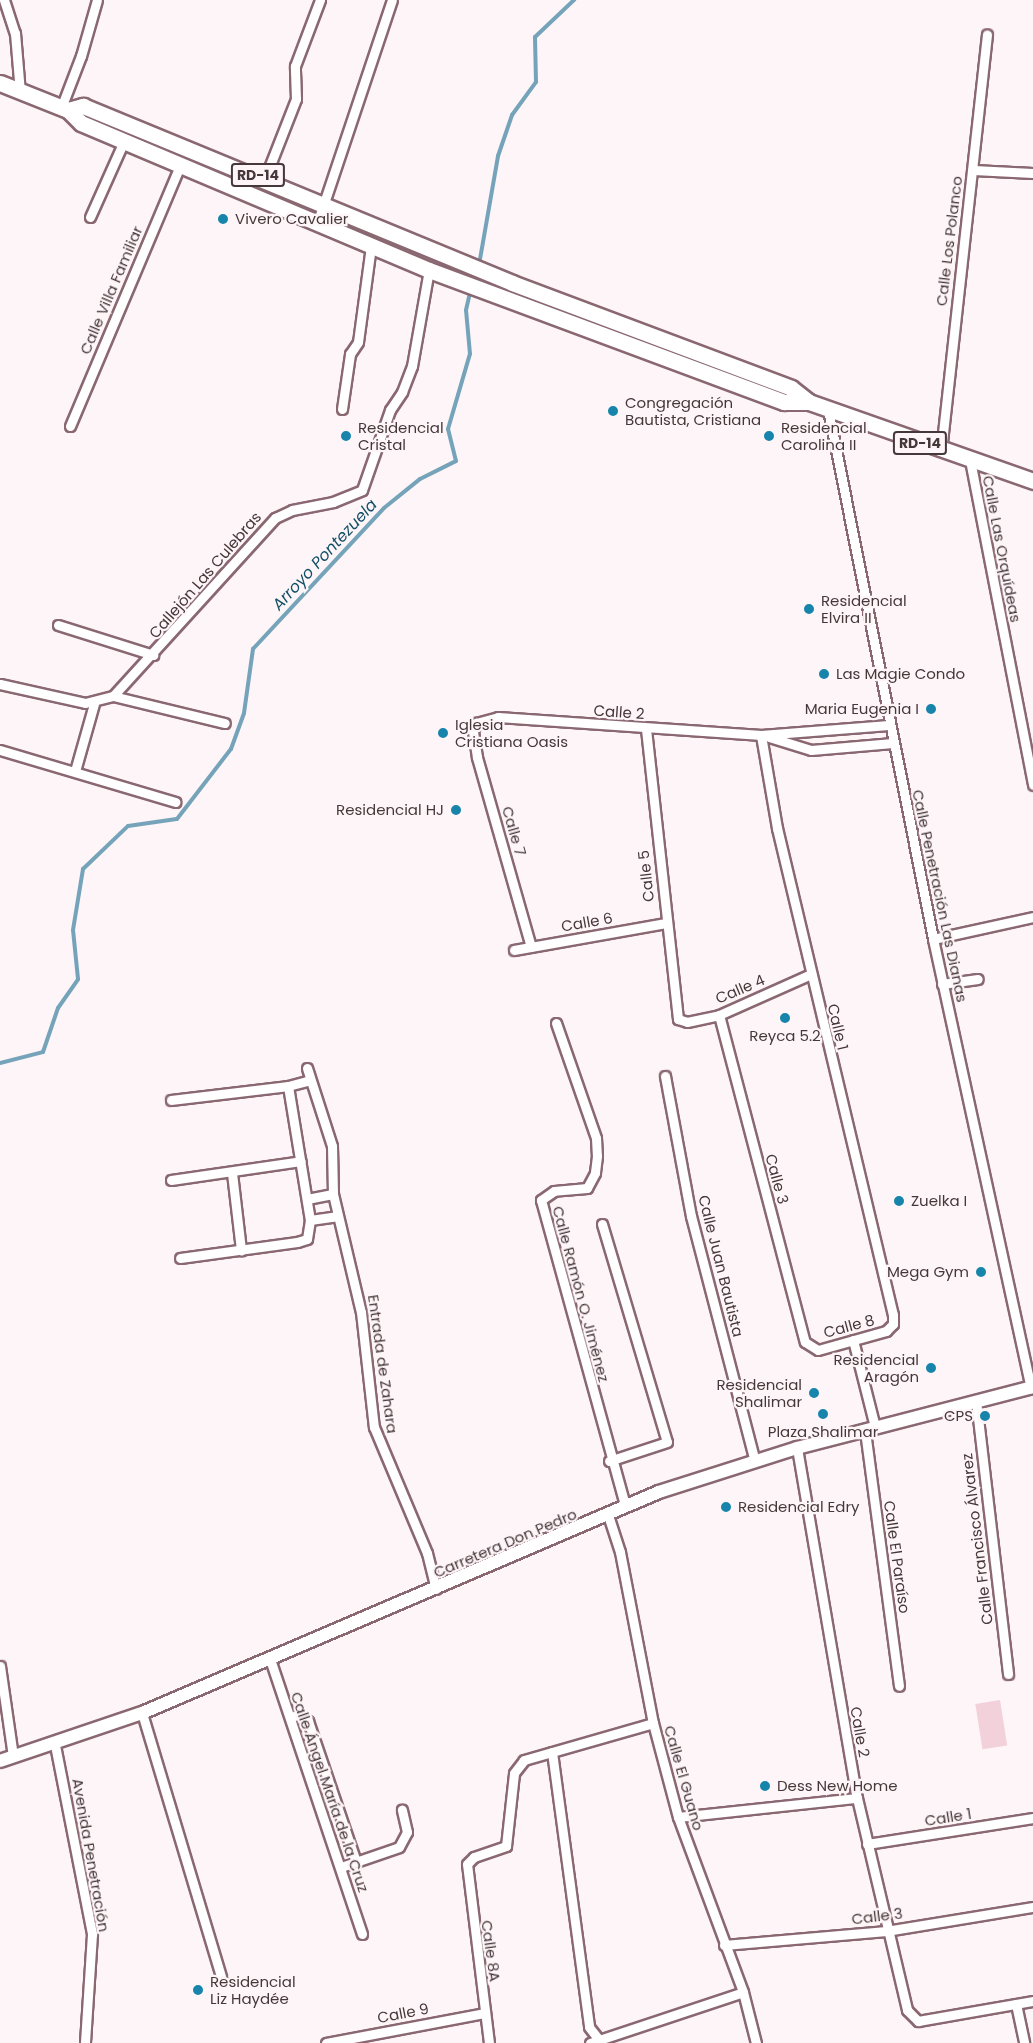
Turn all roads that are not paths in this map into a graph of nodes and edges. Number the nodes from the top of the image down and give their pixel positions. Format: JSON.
{"nodes":[{"id":1,"x":4,"y":0,"type":"edge"},
{"id":2,"x":97,"y":0,"type":"edge"},
{"id":3,"x":320,"y":0,"type":"edge"},
{"id":4,"x":392,"y":0,"type":"edge"},
{"id":5,"x":987,"y":35,"type":"dead end"},
{"id":6,"x":0,"y":83,"type":"edge"},
{"id":7,"x":20,"y":92,"type":"junction"},
{"id":8,"x":64,"y":109,"type":"junction"},
{"id":9,"x":124,"y":141,"type":"junction"},
{"id":10,"x":180,"y":166,"type":"junction"},
{"id":11,"x":973,"y":170,"type":"junction"},
{"id":12,"x":1033,"y":173,"type":"edge"},
{"id":13,"x":266,"y":178,"type":"junction"},
{"id":14,"x":325,"y":204,"type":"junction"},
{"id":15,"x":90,"y":217,"type":"dead end"},
{"id":16,"x":317,"y":224,"type":"junction"},
{"id":17,"x":371,"y":246,"type":"junction"},
{"id":18,"x":434,"y":272,"type":"junction"},
{"id":19,"x":809,"y":402,"type":"junction"},
{"id":20,"x":342,"y":409,"type":"dead end"},
{"id":21,"x":828,"y":409,"type":"junction"},
{"id":22,"x":70,"y":426,"type":"dead end"},
{"id":23,"x":941,"y":451,"type":"junction"},
{"id":24,"x":970,"y":460,"type":"junction"},
{"id":25,"x":1033,"y":481,"type":"edge"},
{"id":26,"x":58,"y":625,"type":"dead end"},
{"id":27,"x":153,"y":655,"type":"junction"},
{"id":28,"x":0,"y":684,"type":"edge"},
{"id":29,"x":113,"y":696,"type":"junction"},
{"id":30,"x":94,"y":704,"type":"junction"},
{"id":31,"x":225,"y":723,"type":"dead end"},
{"id":32,"x":476,"y":723,"type":"joint"},
{"id":33,"x":889,"y":725,"type":"junction"},
{"id":34,"x":646,"y":729,"type":"junction"},
{"id":35,"x":761,"y":735,"type":"junction"},
{"id":36,"x":893,"y":743,"type":"junction"},
{"id":37,"x":0,"y":750,"type":"edge"},
{"id":38,"x":75,"y":771,"type":"junction"},
{"id":39,"x":1033,"y":785,"type":"edge"},
{"id":40,"x":175,"y":802,"type":"dead end"},
{"id":41,"x":1033,"y":917,"type":"edge"},
{"id":42,"x":666,"y":923,"type":"junction"},
{"id":43,"x":933,"y":939,"type":"junction"},
{"id":44,"x":531,"y":947,"type":"junction"},
{"id":45,"x":514,"y":950,"type":"dead end"},
{"id":46,"x":811,"y":974,"type":"junction"},
{"id":47,"x":978,"y":979,"type":"dead end"},
{"id":48,"x":942,"y":984,"type":"junction"},
{"id":49,"x":719,"y":1015,"type":"junction"},
{"id":50,"x":678,"y":1019,"type":"joint"},
{"id":51,"x":556,"y":1023,"type":"dead end"},
{"id":52,"x":307,"y":1068,"type":"dead end"},
{"id":53,"x":665,"y":1076,"type":"dead end"},
{"id":54,"x":310,"y":1080,"type":"junction"},
{"id":55,"x":288,"y":1086,"type":"junction"},
{"id":56,"x":171,"y":1101,"type":"dead end"},
{"id":57,"x":301,"y":1161,"type":"junction"},
{"id":58,"x":232,"y":1173,"type":"junction"},
{"id":59,"x":171,"y":1180,"type":"dead end"},
{"id":60,"x":333,"y":1194,"type":"junction"},
{"id":61,"x":307,"y":1198,"type":"junction"},
{"id":62,"x":337,"y":1216,"type":"junction"},
{"id":63,"x":310,"y":1220,"type":"junction"},
{"id":64,"x":602,"y":1224,"type":"dead end"},
{"id":65,"x":241,"y":1250,"type":"junction"},
{"id":66,"x":180,"y":1258,"type":"dead end"},
{"id":67,"x":893,"y":1324,"type":"joint"},
{"id":68,"x":853,"y":1340,"type":"junction"},
{"id":69,"x":810,"y":1348,"type":"joint"},
{"id":70,"x":1032,"y":1388,"type":"edge"},
{"id":71,"x":976,"y":1401,"type":"junction"},
{"id":72,"x":870,"y":1429,"type":"junction"},
{"id":73,"x":797,"y":1448,"type":"junction"},
{"id":74,"x":609,"y":1461,"type":"junction"},
{"id":75,"x":755,"y":1461,"type":"junction"},
{"id":76,"x":624,"y":1506,"type":"junction"},
{"id":77,"x":608,"y":1515,"type":"junction"},
{"id":78,"x":436,"y":1589,"type":"junction"},
{"id":79,"x":270,"y":1659,"type":"junction"},
{"id":80,"x":0,"y":1666,"type":"edge"},
{"id":81,"x":1008,"y":1674,"type":"dead end"},
{"id":82,"x":899,"y":1686,"type":"dead end"},
{"id":83,"x":142,"y":1713,"type":"junction"},
{"id":84,"x":290,"y":1717,"type":"junction"},
{"id":85,"x":653,"y":1723,"type":"junction"},
{"id":86,"x":55,"y":1745,"type":"junction"},
{"id":87,"x":552,"y":1752,"type":"junction"},
{"id":88,"x":13,"y":1756,"type":"junction"},
{"id":89,"x":0,"y":1761,"type":"edge"},
{"id":90,"x":856,"y":1798,"type":"junction"},
{"id":91,"x":402,"y":1810,"type":"dead end"},
{"id":92,"x":678,"y":1817,"type":"junction"},
{"id":93,"x":1033,"y":1818,"type":"edge"},
{"id":94,"x":867,"y":1844,"type":"junction"},
{"id":95,"x":356,"y":1862,"type":"junction"},
{"id":96,"x":341,"y":1867,"type":"junction"},
{"id":97,"x":1033,"y":1908,"type":"edge"},
{"id":98,"x":886,"y":1931,"type":"junction"},
{"id":99,"x":362,"y":1934,"type":"dead end"},
{"id":100,"x":724,"y":1945,"type":"junction"},
{"id":101,"x":221,"y":1976,"type":"dead end"},
{"id":102,"x":743,"y":1992,"type":"junction"},
{"id":103,"x":1033,"y":2001,"type":"edge"},
{"id":104,"x":1016,"y":2004,"type":"junction"},
{"id":105,"x":485,"y":2013,"type":"junction"},
{"id":106,"x":345,"y":2041,"type":"edge"},
{"id":107,"x":595,"y":2042,"type":"edge"},
{"id":108,"x":85,"y":2043,"type":"edge"},
{"id":109,"x":327,"y":2043,"type":"edge"},
{"id":110,"x":489,"y":2043,"type":"edge"},
{"id":111,"x":756,"y":2043,"type":"edge"},
{"id":112,"x":1024,"y":2043,"type":"edge"}],
"edges":[{"from":1,"to":7,"type":"street"},
{"from":2,"to":8,"type":"street"},
{"from":3,"to":13,"type":"street"},
{"from":4,"to":14,"type":"street"},
{"from":5,"to":11,"type":"street","name":"Calle Los Polanco"},
{"from":6,"to":7,"type":"main road","number":"RD-14"},
{"from":7,"to":8,"type":"main road","number":"RD-14"},
{"from":8,"to":9,"type":"main road","number":"RD-14"},
{"from":8,"to":13,"type":"main road","number":"RD-14"},
{"from":9,"to":10,"type":"main road","number":"RD-14"},
{"from":9,"to":15,"type":"street"},
{"from":10,"to":16,"type":"main road","number":"RD-14"},
{"from":10,"to":22,"type":"street","name":"Calle Villa Familiar"},
{"from":11,"to":12,"type":"street"},
{"from":11,"to":23,"type":"street","name":"Calle Los Polanco"},
{"from":13,"to":14,"type":"main road","number":"RD-14"},
{"from":14,"to":16,"type":"street"},
{"from":14,"to":19,"type":"main road","number":"RD-14"},
{"from":16,"to":17,"type":"main road","number":"RD-14"},
{"from":17,"to":18,"type":"main road","number":"RD-14"},
{"from":17,"to":20,"type":"street"},
{"from":18,"to":19,"type":"main road","number":"RD-14"},
{"from":18,"to":27,"type":"street","name":"Callejón Las Culebras"},
{"from":19,"to":21,"type":"main road","number":"RD-14"},
{"from":21,"to":23,"type":"main road","number":"RD-14"},
{"from":21,"to":33,"type":"street","name":"Calle Penetración Las Dianas"},
{"from":23,"to":24,"type":"main road","number":"RD-14"},
{"from":24,"to":25,"type":"main road","number":"RD-14"},
{"from":24,"to":39,"type":"street","name":"Calle Las Orquídeas"},
{"from":26,"to":27,"type":"street"},
{"from":27,"to":29,"type":"street","name":"Callejón Las Culebras"},
{"from":28,"to":30,"type":"street"},
{"from":29,"to":30,"type":"street","name":"Callejón Las Culebras"},
{"from":29,"to":31,"type":"street"},
{"from":30,"to":38,"type":"street"},
{"from":32,"to":34,"type":"street","name":"Calle 2"},
{"from":32,"to":44,"type":"street","name":"Calle 7"},
{"from":33,"to":35,"type":"street","name":"Calle 2"},
{"from":33,"to":36,"type":"street","name":"Calle Penetración Las Dianas"},
{"from":34,"to":35,"type":"street","name":"Calle 2"},
{"from":34,"to":42,"type":"street","name":"Calle 5"},
{"from":35,"to":36,"type":"street","name":"Calle 2"},
{"from":35,"to":46,"type":"street","name":"Calle 1"},
{"from":36,"to":43,"type":"street","name":"Calle Penetración Las Dianas"},
{"from":37,"to":38,"type":"street"},
{"from":38,"to":40,"type":"street"},
{"from":41,"to":43,"type":"street"},
{"from":42,"to":44,"type":"street","name":"Calle 6"},
{"from":42,"to":50,"type":"street","name":"Calle 5"},
{"from":43,"to":48,"type":"street","name":"Calle Penetración Las Dianas"},
{"from":44,"to":45,"type":"street","name":"Calle 6"},
{"from":46,"to":49,"type":"street","name":"Calle 4"},
{"from":46,"to":67,"type":"street","name":"Calle 1"},
{"from":47,"to":48,"type":"street"},
{"from":48,"to":70,"type":"street","name":"Calle Penetración Las Dianas"},
{"from":49,"to":50,"type":"street","name":"Calle 4"},
{"from":49,"to":69,"type":"street","name":"Calle 3"},
{"from":51,"to":74,"type":"street","name":"Calle Ramón O. Jiménez"},
{"from":52,"to":54,"type":"street","name":"Entrada de Zahara"},
{"from":53,"to":75,"type":"street","name":"Calle Juan Bautista"},
{"from":54,"to":55,"type":"street"},
{"from":54,"to":60,"type":"street","name":"Entrada de Zahara"},
{"from":55,"to":56,"type":"street"},
{"from":55,"to":57,"type":"street"},
{"from":57,"to":58,"type":"street"},
{"from":57,"to":61,"type":"street"},
{"from":58,"to":59,"type":"street"},
{"from":58,"to":65,"type":"street"},
{"from":60,"to":61,"type":"street"},
{"from":60,"to":62,"type":"street","name":"Entrada de Zahara"},
{"from":61,"to":63,"type":"street"},
{"from":62,"to":63,"type":"street"},
{"from":62,"to":78,"type":"street","name":"Entrada de Zahara"},
{"from":63,"to":65,"type":"street"},
{"from":64,"to":74,"type":"street"},
{"from":65,"to":66,"type":"street"},
{"from":67,"to":68,"type":"street","name":"Calle 8"},
{"from":68,"to":69,"type":"street","name":"Calle 8"},
{"from":68,"to":72,"type":"street","name":"Calle El Paraíso"},
{"from":70,"to":71,"type":"street","name":"Carretera Don Pedro"},
{"from":71,"to":72,"type":"street","name":"Carretera Don Pedro"},
{"from":71,"to":81,"type":"street","name":"Calle Francisco Álvarez"},
{"from":72,"to":73,"type":"street","name":"Carretera Don Pedro"},
{"from":72,"to":82,"type":"street","name":"Calle El Paraíso"},
{"from":73,"to":75,"type":"street","name":"Carretera Don Pedro"},
{"from":73,"to":90,"type":"street","name":"Calle 2"},
{"from":74,"to":76,"type":"street","name":"Calle Ramón O. Jiménez"},
{"from":75,"to":76,"type":"street","name":"Carretera Don Pedro"},
{"from":76,"to":77,"type":"street","name":"Carretera Don Pedro"},
{"from":77,"to":78,"type":"street","name":"Carretera Don Pedro"},
{"from":77,"to":85,"type":"street","name":"Calle El Guano"},
{"from":78,"to":79,"type":"street","name":"Carretera Don Pedro"},
{"from":79,"to":83,"type":"street","name":"Carretera Don Pedro"},
{"from":79,"to":84,"type":"street","name":"Calle Ángel María de la Cruz"},
{"from":80,"to":88,"type":"street"},
{"from":83,"to":86,"type":"street","name":"Carretera Don Pedro"},
{"from":83,"to":101,"type":"street"},
{"from":84,"to":95,"type":"street"},
{"from":84,"to":96,"type":"street","name":"Calle Ángel María de la Cruz"},
{"from":85,"to":87,"type":"street"},
{"from":85,"to":92,"type":"street","name":"Calle El Guano"},
{"from":86,"to":88,"type":"street","name":"Carretera Don Pedro"},
{"from":86,"to":108,"type":"street","name":"Avenida Penetración"},
{"from":87,"to":105,"type":"street","name":"Calle 8A"},
{"from":87,"to":107,"type":"street"},
{"from":88,"to":89,"type":"street","name":"Carretera Don Pedro"},
{"from":90,"to":92,"type":"street"},
{"from":90,"to":94,"type":"street","name":"Calle 2"},
{"from":91,"to":95,"type":"street"},
{"from":92,"to":100,"type":"street","name":"Calle El Guano"},
{"from":93,"to":94,"type":"street","name":"Calle 1"},
{"from":94,"to":98,"type":"street","name":"Calle 2"},
{"from":95,"to":96,"type":"street"},
{"from":96,"to":99,"type":"street","name":"Calle Ángel María de la Cruz"},
{"from":97,"to":98,"type":"street","name":"Calle 3"},
{"from":98,"to":100,"type":"street","name":"Calle 3"},
{"from":98,"to":104,"type":"street","name":"Calle 2"},
{"from":100,"to":102,"type":"street","name":"Calle El Guano"},
{"from":102,"to":107,"type":"street"},
{"from":102,"to":111,"type":"street","name":"Calle El Guano"},
{"from":103,"to":104,"type":"street"},
{"from":104,"to":112,"type":"street"},
{"from":105,"to":106,"type":"street","name":"Calle 9"},
{"from":105,"to":110,"type":"street","name":"Calle 8A"},
{"from":106,"to":109,"type":"street","name":"Calle 9"}]}
